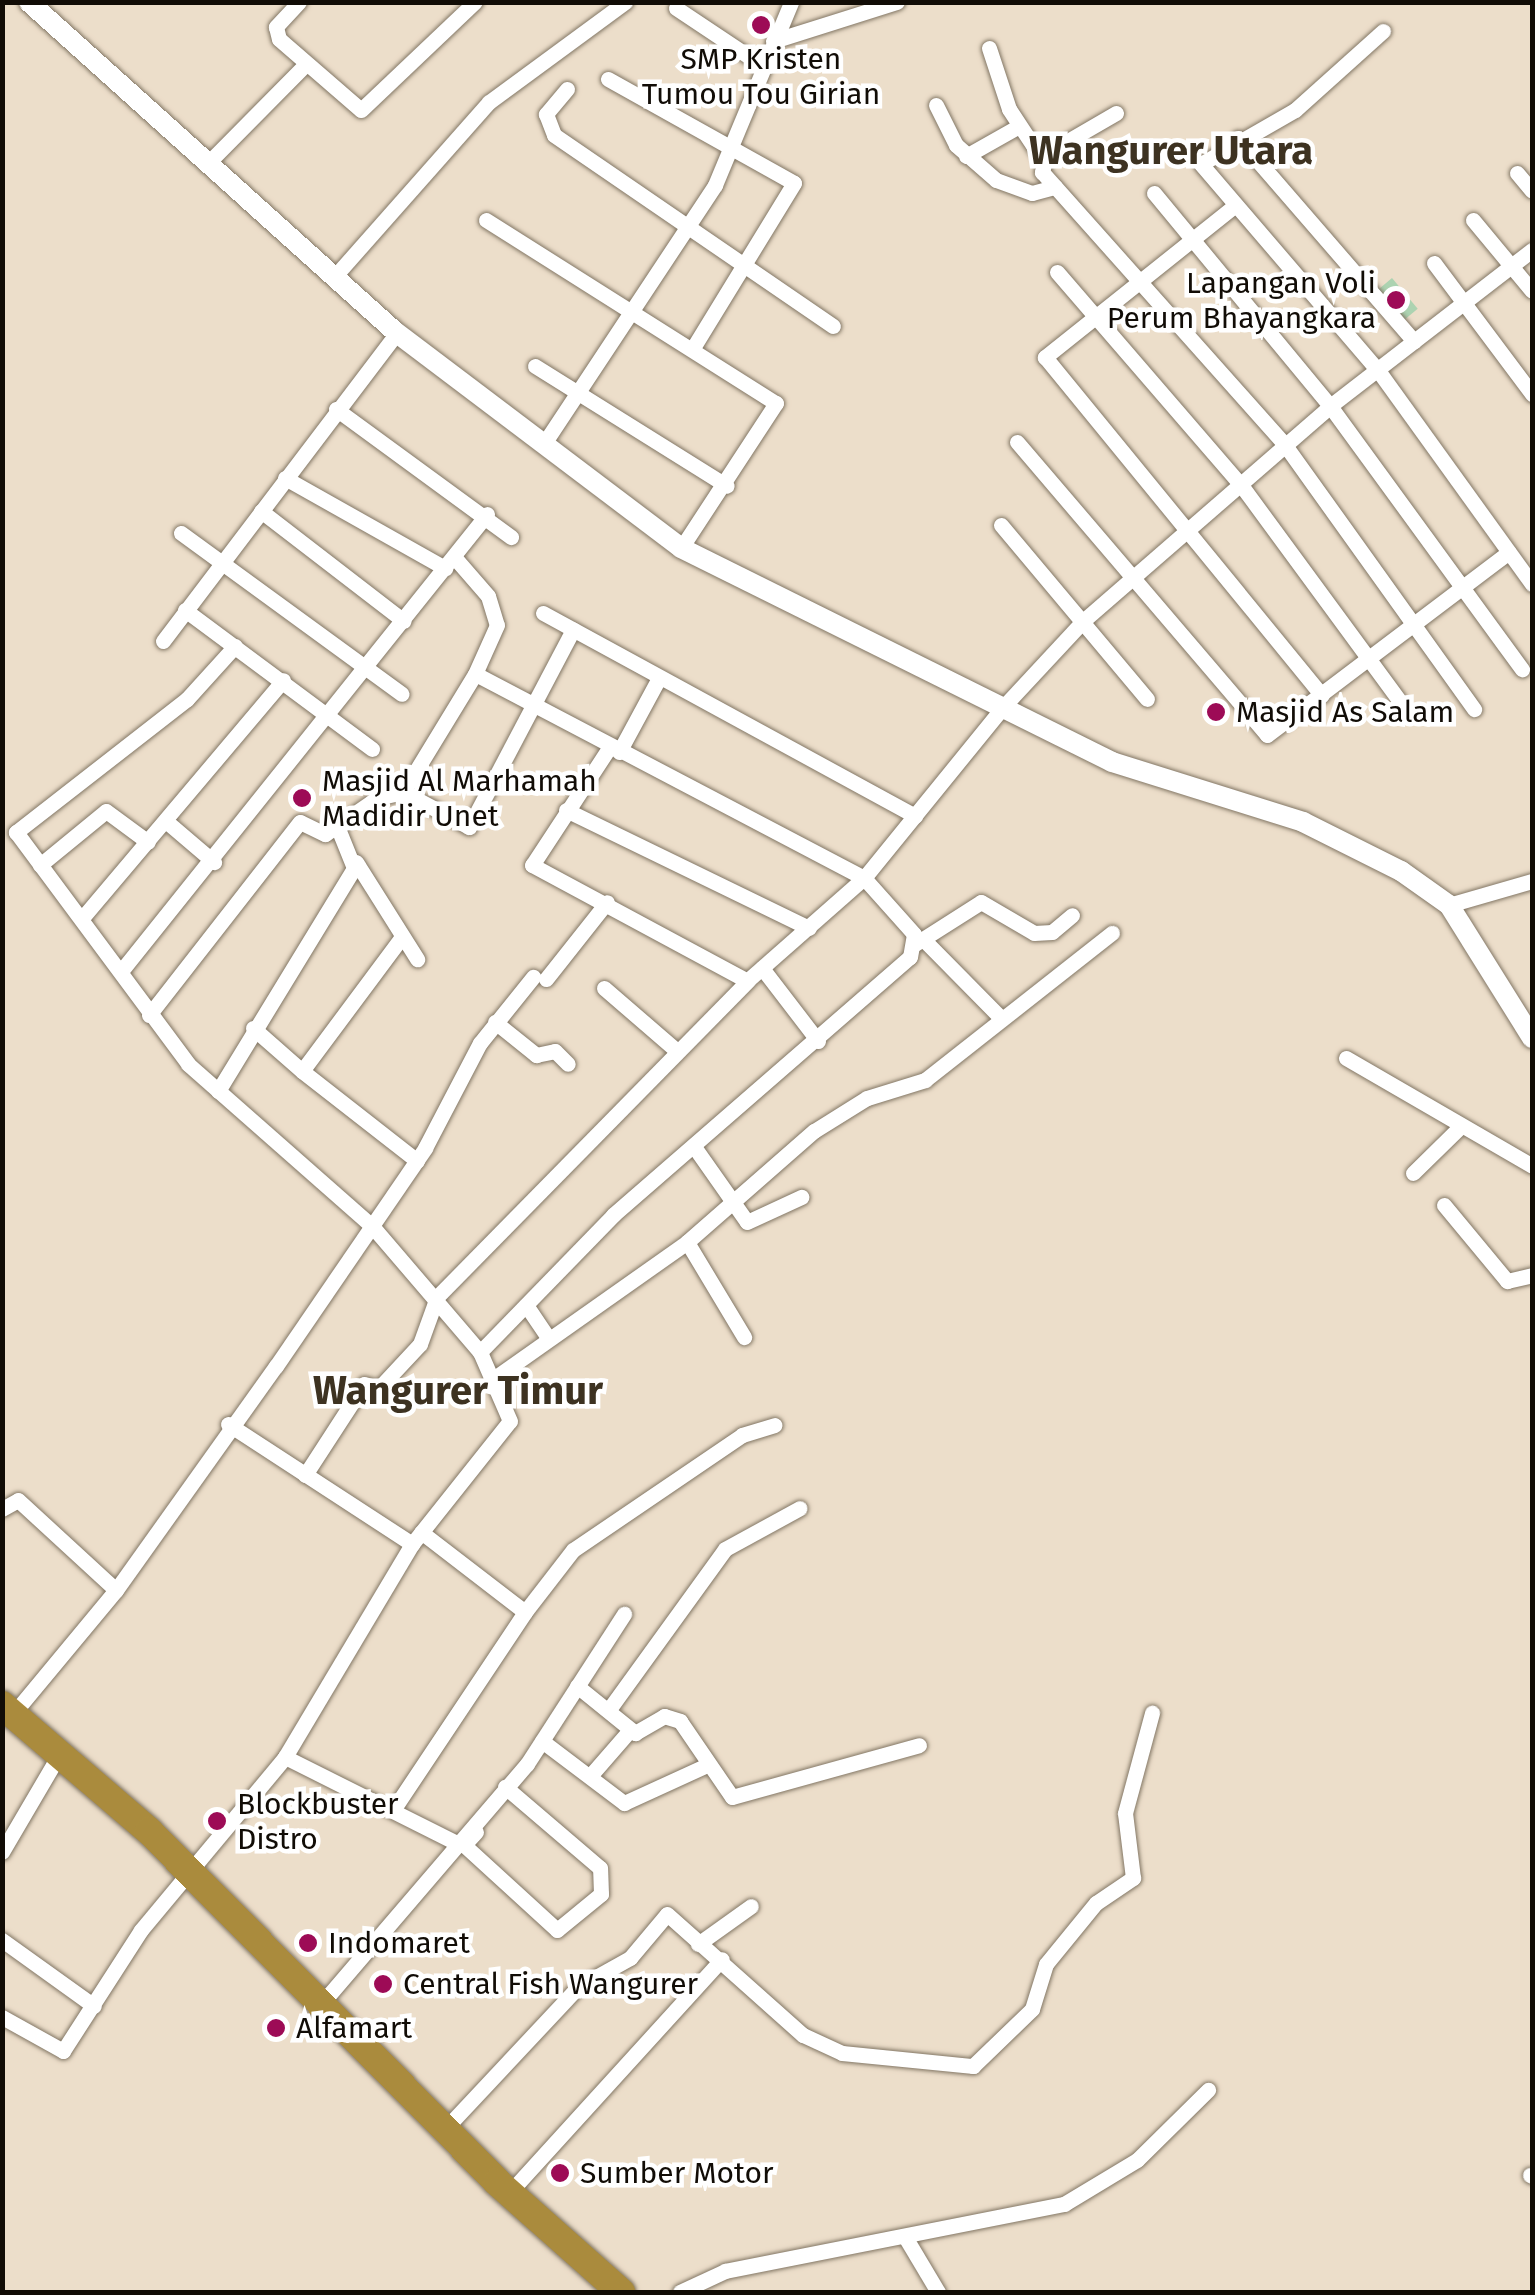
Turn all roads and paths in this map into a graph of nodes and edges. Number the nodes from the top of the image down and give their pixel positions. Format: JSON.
{"nodes":[{"id":1,"x":29,"y":2,"type":"edge"},
{"id":2,"x":300,"y":2,"type":"edge"},
{"id":3,"x":625,"y":2,"type":"edge"},
{"id":4,"x":791,"y":2,"type":"edge"},
{"id":5,"x":897,"y":2,"type":"edge"},
{"id":6,"x":467,"y":5,"type":"edge"},
{"id":7,"x":878,"y":6,"type":"edge"},
{"id":8,"x":676,"y":8,"type":"dead end"},
{"id":9,"x":1383,"y":31,"type":"dead end"},
{"id":10,"x":772,"y":41,"type":"junction"},
{"id":11,"x":989,"y":48,"type":"dead end"},
{"id":12,"x":305,"y":65,"type":"junction"},
{"id":13,"x":762,"y":66,"type":"junction"},
{"id":14,"x":608,"y":79,"type":"dead end"},
{"id":15,"x":566,"y":89,"type":"dead end"},
{"id":16,"x":936,"y":105,"type":"dead end"},
{"id":17,"x":1116,"y":113,"type":"dead end"},
{"id":18,"x":1019,"y":126,"type":"junction"},
{"id":19,"x":1238,"y":138,"type":"junction"},
{"id":20,"x":732,"y":154,"type":"junction"},
{"id":21,"x":966,"y":156,"type":"junction"},
{"id":22,"x":1042,"y":159,"type":"junction"},
{"id":23,"x":210,"y":161,"type":"junction"},
{"id":24,"x":1517,"y":172,"type":"dead end"},
{"id":25,"x":1055,"y":186,"type":"junction"},
{"id":26,"x":1532,"y":190,"type":"edge"},
{"id":27,"x":1154,"y":194,"type":"dead end"},
{"id":28,"x":1233,"y":207,"type":"junction"},
{"id":29,"x":486,"y":220,"type":"dead end"},
{"id":30,"x":1473,"y":220,"type":"dead end"},
{"id":31,"x":684,"y":230,"type":"junction"},
{"id":32,"x":1190,"y":239,"type":"junction"},
{"id":33,"x":1532,"y":250,"type":"edge"},
{"id":34,"x":1434,"y":263,"type":"dead end"},
{"id":35,"x":1512,"y":266,"type":"junction"},
{"id":36,"x":747,"y":269,"type":"junction"},
{"id":37,"x":1057,"y":272,"type":"dead end"},
{"id":38,"x":334,"y":276,"type":"junction"},
{"id":39,"x":1143,"y":279,"type":"junction"},
{"id":40,"x":1532,"y":291,"type":"edge"},
{"id":41,"x":1464,"y":303,"type":"junction"},
{"id":42,"x":635,"y":315,"type":"junction"},
{"id":43,"x":1094,"y":317,"type":"junction"},
{"id":44,"x":833,"y":326,"type":"dead end"},
{"id":45,"x":397,"y":334,"type":"junction"},
{"id":46,"x":1414,"y":341,"type":"junction"},
{"id":47,"x":692,"y":348,"type":"junction"},
{"id":48,"x":535,"y":366,"type":"dead end"},
{"id":49,"x":1376,"y":370,"type":"junction"},
{"id":50,"x":1532,"y":394,"type":"edge"},
{"id":51,"x":578,"y":398,"type":"junction"},
{"id":52,"x":1330,"y":406,"type":"junction"},
{"id":53,"x":336,"y":409,"type":"junction"},
{"id":54,"x":1017,"y":442,"type":"dead end"},
{"id":55,"x":542,"y":445,"type":"junction"},
{"id":56,"x":1284,"y":445,"type":"junction"},
{"id":57,"x":285,"y":478,"type":"junction"},
{"id":58,"x":1241,"y":485,"type":"junction"},
{"id":59,"x":727,"y":486,"type":"junction"},
{"id":60,"x":261,"y":512,"type":"junction"},
{"id":61,"x":487,"y":514,"type":"junction"},
{"id":62,"x":1001,"y":525,"type":"dead end"},
{"id":63,"x":1192,"y":527,"type":"junction"},
{"id":64,"x":181,"y":533,"type":"dead end"},
{"id":65,"x":511,"y":537,"type":"dead end"},
{"id":66,"x":682,"y":548,"type":"junction"},
{"id":67,"x":1509,"y":552,"type":"junction"},
{"id":68,"x":220,"y":560,"type":"junction"},
{"id":69,"x":450,"y":563,"type":"junction"},
{"id":70,"x":1138,"y":574,"type":"junction"},
{"id":71,"x":1532,"y":584,"type":"edge"},
{"id":72,"x":1460,"y":587,"type":"junction"},
{"id":73,"x":185,"y":610,"type":"junction"},
{"id":74,"x":543,"y":613,"type":"dead end"},
{"id":75,"x":404,"y":620,"type":"junction"},
{"id":76,"x":1083,"y":622,"type":"junction"},
{"id":77,"x":1415,"y":623,"type":"junction"},
{"id":78,"x":573,"y":630,"type":"junction"},
{"id":79,"x":163,"y":640,"type":"dead end"},
{"id":80,"x":235,"y":646,"type":"junction"},
{"id":81,"x":1370,"y":658,"type":"junction"},
{"id":82,"x":364,"y":666,"type":"junction"},
{"id":83,"x":1522,"y":669,"type":"dead end"},
{"id":84,"x":475,"y":674,"type":"junction"},
{"id":85,"x":659,"y":678,"type":"junction"},
{"id":86,"x":283,"y":680,"type":"junction"},
{"id":87,"x":402,"y":694,"type":"dead end"},
{"id":88,"x":1322,"y":696,"type":"junction"},
{"id":89,"x":1147,"y":699,"type":"dead end"},
{"id":90,"x":1398,"y":699,"type":"dead end"},
{"id":91,"x":1004,"y":706,"type":"junction"},
{"id":92,"x":536,"y":707,"type":"junction"},
{"id":93,"x":1474,"y":709,"type":"dead end"},
{"id":94,"x":328,"y":717,"type":"junction"},
{"id":95,"x":372,"y":749,"type":"dead end"},
{"id":96,"x":614,"y":750,"type":"junction"},
{"id":97,"x":404,"y":792,"type":"junction"},
{"id":98,"x":566,"y":810,"type":"junction"},
{"id":99,"x":915,"y":816,"type":"junction"},
{"id":100,"x":167,"y":822,"type":"junction"},
{"id":101,"x":337,"y":826,"type":"junction"},
{"id":102,"x":9,"y":832,"type":"edge"},
{"id":103,"x":148,"y":842,"type":"junction"},
{"id":104,"x":214,"y":862,"type":"junction"},
{"id":105,"x":356,"y":862,"type":"junction"},
{"id":106,"x":40,"y":865,"type":"junction"},
{"id":107,"x":864,"y":878,"type":"junction"},
{"id":108,"x":1532,"y":880,"type":"edge"},
{"id":109,"x":607,"y":902,"type":"junction"},
{"id":110,"x":1449,"y":905,"type":"junction"},
{"id":111,"x":1072,"y":914,"type":"dead end"},
{"id":112,"x":83,"y":918,"type":"junction"},
{"id":113,"x":810,"y":928,"type":"junction"},
{"id":114,"x":1112,"y":932,"type":"dead end"},
{"id":115,"x":402,"y":937,"type":"junction"},
{"id":116,"x":919,"y":942,"type":"junction"},
{"id":117,"x":416,"y":959,"type":"dead end"},
{"id":118,"x":762,"y":968,"type":"junction"},
{"id":119,"x":122,"y":970,"type":"junction"},
{"id":120,"x":747,"y":981,"type":"junction"},
{"id":121,"x":604,"y":988,"type":"dead end"},
{"id":122,"x":149,"y":1015,"type":"junction"},
{"id":123,"x":1002,"y":1019,"type":"junction"},
{"id":124,"x":495,"y":1022,"type":"junction"},
{"id":125,"x":253,"y":1028,"type":"junction"},
{"id":126,"x":1532,"y":1038,"type":"edge"},
{"id":127,"x":818,"y":1040,"type":"junction"},
{"id":128,"x":677,"y":1051,"type":"junction"},
{"id":129,"x":1346,"y":1058,"type":"dead end"},
{"id":130,"x":568,"y":1064,"type":"dead end"},
{"id":131,"x":302,"y":1071,"type":"junction"},
{"id":132,"x":218,"y":1091,"type":"junction"},
{"id":133,"x":1458,"y":1129,"type":"junction"},
{"id":134,"x":696,"y":1148,"type":"junction"},
{"id":135,"x":417,"y":1161,"type":"junction"},
{"id":136,"x":1532,"y":1166,"type":"edge"},
{"id":137,"x":1413,"y":1173,"type":"dead end"},
{"id":138,"x":801,"y":1197,"type":"dead end"},
{"id":139,"x":733,"y":1198,"type":"junction"},
{"id":140,"x":1444,"y":1204,"type":"dead end"},
{"id":141,"x":372,"y":1226,"type":"junction"},
{"id":142,"x":688,"y":1242,"type":"junction"},
{"id":143,"x":1532,"y":1275,"type":"edge"},
{"id":144,"x":437,"y":1297,"type":"junction"},
{"id":145,"x":526,"y":1305,"type":"junction"},
{"id":146,"x":744,"y":1337,"type":"dead end"},
{"id":147,"x":548,"y":1338,"type":"junction"},
{"id":148,"x":480,"y":1352,"type":"junction"},
{"id":149,"x":493,"y":1379,"type":"junction"},
{"id":150,"x":228,"y":1424,"type":"junction"},
{"id":151,"x":774,"y":1424,"type":"dead end"},
{"id":152,"x":305,"y":1475,"type":"junction"},
{"id":153,"x":800,"y":1508,"type":"dead end"},
{"id":154,"x":2,"y":1510,"type":"edge"},
{"id":155,"x":416,"y":1538,"type":"junction"},
{"id":156,"x":116,"y":1590,"type":"junction"},
{"id":157,"x":526,"y":1612,"type":"junction"},
{"id":158,"x":624,"y":1614,"type":"dead end"},
{"id":159,"x":576,"y":1686,"type":"junction"},
{"id":160,"x":610,"y":1708,"type":"junction"},
{"id":161,"x":8,"y":1710,"type":"edge"},
{"id":162,"x":1152,"y":1714,"type":"dead end"},
{"id":163,"x":630,"y":1730,"type":"junction"},
{"id":164,"x":542,"y":1741,"type":"junction"},
{"id":165,"x":920,"y":1745,"type":"dead end"},
{"id":166,"x":60,"y":1753,"type":"junction"},
{"id":167,"x":285,"y":1757,"type":"junction"},
{"id":168,"x":705,"y":1766,"type":"junction"},
{"id":169,"x":590,"y":1776,"type":"junction"},
{"id":170,"x":508,"y":1790,"type":"junction"},
{"id":171,"x":393,"y":1810,"type":"junction"},
{"id":172,"x":455,"y":1842,"type":"junction"},
{"id":173,"x":2,"y":1852,"type":"edge"},
{"id":174,"x":189,"y":1870,"type":"junction"},
{"id":175,"x":751,"y":1906,"type":"dead end"},
{"id":176,"x":2,"y":1940,"type":"edge"},
{"id":177,"x":698,"y":1944,"type":"junction"},
{"id":178,"x":722,"y":1959,"type":"junction"},
{"id":179,"x":322,"y":2003,"type":"junction"},
{"id":180,"x":94,"y":2006,"type":"junction"},
{"id":181,"x":2,"y":2018,"type":"edge"},
{"id":182,"x":1208,"y":2090,"type":"dead end"},
{"id":183,"x":446,"y":2128,"type":"junction"},
{"id":184,"x":508,"y":2193,"type":"junction"},
{"id":185,"x":906,"y":2240,"type":"junction"},
{"id":186,"x":621,"y":2292,"type":"edge"},
{"id":187,"x":680,"y":2292,"type":"edge"},
{"id":188,"x":938,"y":2292,"type":"edge"}],
"edges":[{"from":1,"to":23,"type":"street"},
{"from":2,"to":12,"type":"street"},
{"from":3,"to":38,"type":"street"},
{"from":4,"to":10,"type":"street"},
{"from":5,"to":7,"type":"street"},
{"from":6,"to":12,"type":"street"},
{"from":7,"to":10,"type":"street"},
{"from":8,"to":13,"type":"street"},
{"from":9,"to":19,"type":"street"},
{"from":10,"to":13,"type":"street"},
{"from":11,"to":18,"type":"street"},
{"from":12,"to":23,"type":"street"},
{"from":13,"to":20,"type":"street"},
{"from":14,"to":20,"type":"street"},
{"from":15,"to":31,"type":"street"},
{"from":16,"to":21,"type":"street"},
{"from":17,"to":22,"type":"street"},
{"from":18,"to":21,"type":"street"},
{"from":18,"to":22,"type":"street"},
{"from":19,"to":28,"type":"street"},
{"from":19,"to":46,"type":"street"},
{"from":20,"to":31,"type":"street"},
{"from":20,"to":36,"type":"street"},
{"from":21,"to":25,"type":"street"},
{"from":22,"to":25,"type":"street"},
{"from":23,"to":38,"type":"street"},
{"from":24,"to":26,"type":"street"},
{"from":25,"to":39,"type":"street"},
{"from":27,"to":32,"type":"street"},
{"from":28,"to":32,"type":"street"},
{"from":28,"to":49,"type":"street"},
{"from":29,"to":42,"type":"street"},
{"from":30,"to":35,"type":"street"},
{"from":31,"to":36,"type":"street"},
{"from":31,"to":42,"type":"street"},
{"from":32,"to":39,"type":"street"},
{"from":32,"to":52,"type":"street"},
{"from":33,"to":35,"type":"street"},
{"from":34,"to":41,"type":"street"},
{"from":35,"to":40,"type":"street"},
{"from":35,"to":41,"type":"street"},
{"from":36,"to":44,"type":"street"},
{"from":36,"to":47,"type":"street"},
{"from":37,"to":43,"type":"street"},
{"from":38,"to":45,"type":"street"},
{"from":39,"to":43,"type":"street"},
{"from":39,"to":56,"type":"street"},
{"from":41,"to":46,"type":"street"},
{"from":41,"to":50,"type":"street"},
{"from":42,"to":47,"type":"street"},
{"from":42,"to":51,"type":"street"},
{"from":43,"to":58,"type":"street"},
{"from":43,"to":63,"type":"street"},
{"from":45,"to":53,"type":"street"},
{"from":45,"to":55,"type":"street"},
{"from":46,"to":49,"type":"street"},
{"from":47,"to":59,"type":"street"},
{"from":48,"to":51,"type":"street"},
{"from":49,"to":52,"type":"street"},
{"from":49,"to":67,"type":"street"},
{"from":51,"to":55,"type":"street"},
{"from":51,"to":59,"type":"street"},
{"from":52,"to":56,"type":"street"},
{"from":52,"to":72,"type":"street"},
{"from":53,"to":57,"type":"street"},
{"from":53,"to":61,"type":"street"},
{"from":54,"to":70,"type":"street"},
{"from":55,"to":66,"type":"street"},
{"from":56,"to":58,"type":"street"},
{"from":56,"to":77,"type":"street"},
{"from":57,"to":60,"type":"street"},
{"from":57,"to":69,"type":"street"},
{"from":58,"to":63,"type":"street"},
{"from":58,"to":81,"type":"street"},
{"from":59,"to":66,"type":"street"},
{"from":60,"to":68,"type":"street"},
{"from":60,"to":75,"type":"street"},
{"from":61,"to":65,"type":"street"},
{"from":61,"to":69,"type":"street"},
{"from":62,"to":76,"type":"street"},
{"from":63,"to":70,"type":"street"},
{"from":63,"to":88,"type":"street"},
{"from":64,"to":68,"type":"street"},
{"from":66,"to":91,"type":"street"},
{"from":67,"to":71,"type":"street"},
{"from":67,"to":72,"type":"street"},
{"from":68,"to":73,"type":"street"},
{"from":68,"to":82,"type":"street"},
{"from":69,"to":75,"type":"street"},
{"from":69,"to":84,"type":"street"},
{"from":70,"to":76,"type":"street"},
{"from":70,"to":88,"type":"street"},
{"from":72,"to":77,"type":"street"},
{"from":72,"to":83,"type":"street"},
{"from":73,"to":79,"type":"street"},
{"from":73,"to":80,"type":"street"},
{"from":74,"to":78,"type":"street"},
{"from":75,"to":82,"type":"street"},
{"from":76,"to":89,"type":"street"},
{"from":76,"to":91,"type":"street"},
{"from":77,"to":81,"type":"street"},
{"from":77,"to":93,"type":"street"},
{"from":78,"to":85,"type":"street"},
{"from":78,"to":92,"type":"street"},
{"from":80,"to":86,"type":"street"},
{"from":80,"to":102,"type":"street"},
{"from":81,"to":88,"type":"street"},
{"from":81,"to":90,"type":"street"},
{"from":82,"to":87,"type":"street"},
{"from":82,"to":94,"type":"street"},
{"from":84,"to":92,"type":"street"},
{"from":84,"to":97,"type":"street"},
{"from":85,"to":96,"type":"street"},
{"from":85,"to":99,"type":"street"},
{"from":86,"to":94,"type":"street"},
{"from":86,"to":100,"type":"street"},
{"from":91,"to":99,"type":"street"},
{"from":91,"to":110,"type":"street"},
{"from":92,"to":96,"type":"street"},
{"from":92,"to":97,"type":"street"},
{"from":94,"to":95,"type":"street"},
{"from":94,"to":104,"type":"street"},
{"from":96,"to":98,"type":"street"},
{"from":96,"to":107,"type":"street"},
{"from":97,"to":101,"type":"street"},
{"from":98,"to":109,"type":"street"},
{"from":98,"to":113,"type":"street"},
{"from":99,"to":107,"type":"street"},
{"from":100,"to":103,"type":"street"},
{"from":100,"to":104,"type":"street"},
{"from":101,"to":105,"type":"street"},
{"from":101,"to":122,"type":"street"},
{"from":102,"to":106,"type":"street"},
{"from":103,"to":106,"type":"street"},
{"from":103,"to":112,"type":"street"},
{"from":104,"to":119,"type":"street"},
{"from":105,"to":115,"type":"street"},
{"from":105,"to":125,"type":"street"},
{"from":106,"to":112,"type":"street"},
{"from":107,"to":113,"type":"street"},
{"from":107,"to":116,"type":"street"},
{"from":108,"to":110,"type":"street"},
{"from":109,"to":120,"type":"street"},
{"from":109,"to":124,"type":"street"},
{"from":110,"to":126,"type":"street"},
{"from":111,"to":116,"type":"street"},
{"from":112,"to":119,"type":"street"},
{"from":113,"to":118,"type":"street"},
{"from":114,"to":123,"type":"street"},
{"from":115,"to":117,"type":"street"},
{"from":115,"to":131,"type":"street"},
{"from":116,"to":123,"type":"street"},
{"from":116,"to":127,"type":"street"},
{"from":118,"to":120,"type":"street"},
{"from":118,"to":127,"type":"street"},
{"from":119,"to":122,"type":"street"},
{"from":120,"to":128,"type":"street"},
{"from":121,"to":128,"type":"street"},
{"from":122,"to":132,"type":"street"},
{"from":123,"to":139,"type":"street"},
{"from":124,"to":130,"type":"street"},
{"from":124,"to":135,"type":"street"},
{"from":125,"to":131,"type":"street"},
{"from":125,"to":132,"type":"street"},
{"from":127,"to":134,"type":"street"},
{"from":128,"to":144,"type":"street"},
{"from":129,"to":133,"type":"street"},
{"from":131,"to":135,"type":"street"},
{"from":132,"to":141,"type":"street"},
{"from":133,"to":136,"type":"street"},
{"from":133,"to":137,"type":"street"},
{"from":134,"to":139,"type":"street"},
{"from":134,"to":145,"type":"street"},
{"from":135,"to":141,"type":"street"},
{"from":138,"to":139,"type":"street"},
{"from":139,"to":142,"type":"street"},
{"from":140,"to":143,"type":"street"},
{"from":141,"to":144,"type":"street"},
{"from":141,"to":150,"type":"street"},
{"from":142,"to":146,"type":"street"},
{"from":142,"to":147,"type":"street"},
{"from":144,"to":148,"type":"street"},
{"from":144,"to":152,"type":"street"},
{"from":145,"to":147,"type":"street"},
{"from":145,"to":148,"type":"street"},
{"from":147,"to":149,"type":"street"},
{"from":148,"to":149,"type":"street"},
{"from":149,"to":155,"type":"street"},
{"from":150,"to":152,"type":"street"},
{"from":150,"to":156,"type":"street"},
{"from":151,"to":157,"type":"street"},
{"from":152,"to":155,"type":"street"},
{"from":153,"to":160,"type":"street"},
{"from":154,"to":156,"type":"street"},
{"from":155,"to":157,"type":"street"},
{"from":155,"to":167,"type":"street"},
{"from":156,"to":161,"type":"street"},
{"from":157,"to":171,"type":"street"},
{"from":158,"to":159,"type":"street"},
{"from":159,"to":160,"type":"street"},
{"from":159,"to":164,"type":"street"},
{"from":160,"to":163,"type":"street"},
{"from":161,"to":166,"type":"highway"},
{"from":162,"to":178,"type":"street"},
{"from":163,"to":168,"type":"street"},
{"from":163,"to":169,"type":"street"},
{"from":164,"to":169,"type":"street"},
{"from":164,"to":170,"type":"street"},
{"from":165,"to":168,"type":"street"},
{"from":166,"to":173,"type":"street"},
{"from":166,"to":174,"type":"highway"},
{"from":167,"to":171,"type":"street"},
{"from":167,"to":174,"type":"street"},
{"from":168,"to":169,"type":"street"},
{"from":170,"to":170,"type":"street"},
{"from":170,"to":172,"type":"street"},
{"from":171,"to":172,"type":"street"},
{"from":172,"to":179,"type":"street"},
{"from":174,"to":179,"type":"highway"},
{"from":174,"to":180,"type":"street"},
{"from":175,"to":177,"type":"street"},
{"from":176,"to":180,"type":"street"},
{"from":177,"to":178,"type":"street"},
{"from":177,"to":183,"type":"street"},
{"from":178,"to":184,"type":"street"},
{"from":179,"to":183,"type":"highway"},
{"from":180,"to":181,"type":"street"},
{"from":182,"to":185,"type":"street"},
{"from":183,"to":184,"type":"highway"},
{"from":184,"to":186,"type":"highway"},
{"from":185,"to":187,"type":"street"},
{"from":185,"to":188,"type":"street"}]}
